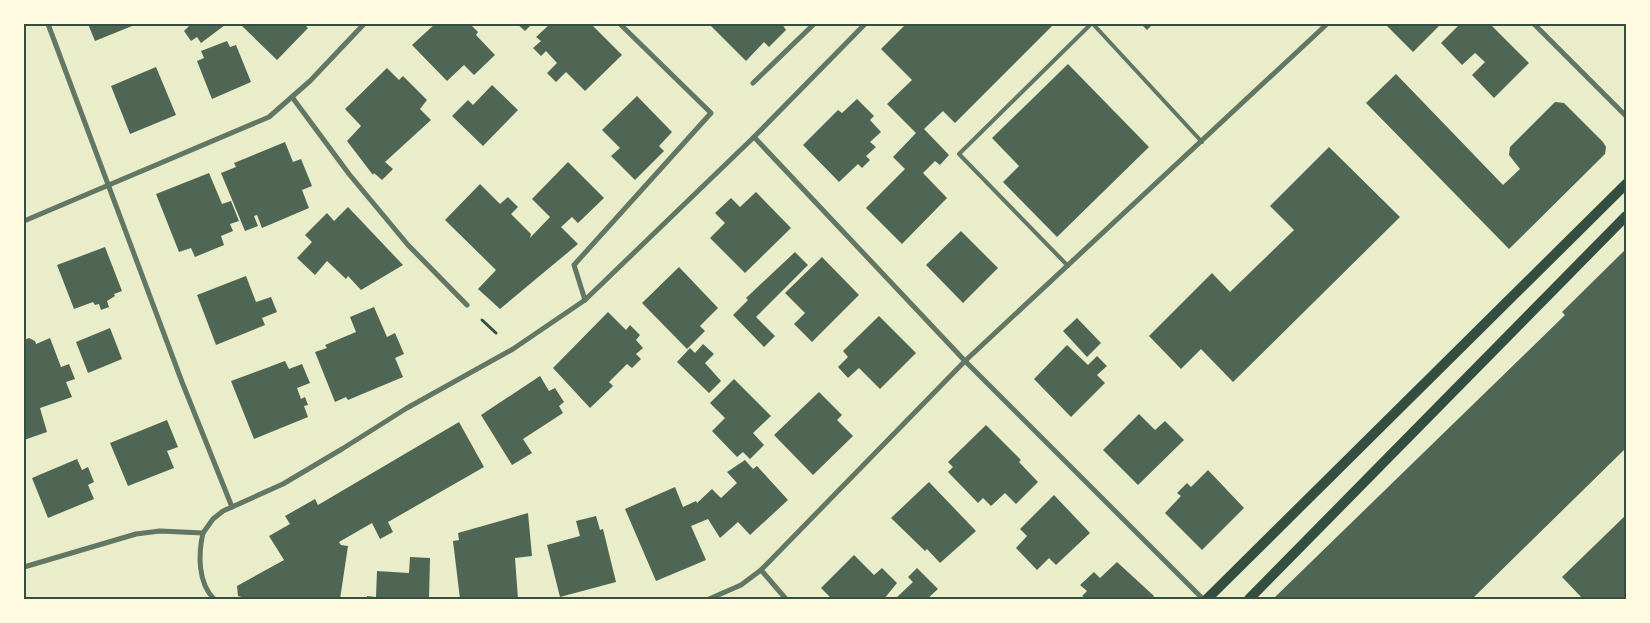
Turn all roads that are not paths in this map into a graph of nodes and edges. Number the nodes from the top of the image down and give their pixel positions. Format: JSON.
{"nodes":[{"id":1,"x":48,"y":24,"type":"edge"},
{"id":2,"x":364,"y":24,"type":"edge"},
{"id":3,"x":620,"y":24,"type":"edge"},
{"id":4,"x":814,"y":24,"type":"edge"},
{"id":5,"x":865,"y":24,"type":"edge"},
{"id":6,"x":1092,"y":24,"type":"edge"},
{"id":7,"x":1328,"y":24,"type":"edge"},
{"id":8,"x":1534,"y":24,"type":"edge"},
{"id":9,"x":753,"y":83,"type":"dead end"},
{"id":10,"x":292,"y":97,"type":"junction"},
{"id":11,"x":1626,"y":116,"type":"edge"},
{"id":12,"x":754,"y":138,"type":"junction"},
{"id":13,"x":1202,"y":142,"type":"junction"},
{"id":14,"x":1626,"y":184,"type":"edge"},
{"id":15,"x":108,"y":186,"type":"junction"},
{"id":16,"x":1626,"y":216,"type":"edge"},
{"id":17,"x":24,"y":221,"type":"edge"},
{"id":18,"x":1068,"y":266,"type":"junction"},
{"id":19,"x":585,"y":300,"type":"junction"},
{"id":20,"x":467,"y":305,"type":"road end"},
{"id":21,"x":965,"y":361,"type":"junction"},
{"id":22,"x":232,"y":507,"type":"junction"},
{"id":23,"x":203,"y":533,"type":"junction"},
{"id":24,"x":24,"y":568,"type":"edge"},
{"id":25,"x":761,"y":570,"type":"junction"},
{"id":26,"x":214,"y":599,"type":"edge"},
{"id":27,"x":709,"y":599,"type":"edge"},
{"id":28,"x":786,"y":599,"type":"edge"},
{"id":29,"x":1203,"y":599,"type":"edge"},
{"id":30,"x":1207,"y":599,"type":"edge"},
{"id":31,"x":1249,"y":599,"type":"edge"}],
"edges":[{"from":1,"to":15,"type":"street"},
{"from":2,"to":10,"type":"street"},
{"from":3,"to":19,"type":"street"},
{"from":4,"to":9,"type":"street"},
{"from":5,"to":12,"type":"street"},
{"from":6,"to":13,"type":"lane"},
{"from":6,"to":18,"type":"lane"},
{"from":7,"to":13,"type":"street"},
{"from":8,"to":11,"type":"street"},
{"from":10,"to":15,"type":"street"},
{"from":10,"to":20,"type":"street"},
{"from":12,"to":19,"type":"street"},
{"from":12,"to":21,"type":"street"},
{"from":13,"to":18,"type":"street"},
{"from":14,"to":30,"type":"main road"},
{"from":15,"to":17,"type":"street"},
{"from":15,"to":22,"type":"street"},
{"from":16,"to":31,"type":"main road"},
{"from":18,"to":21,"type":"street"},
{"from":19,"to":22,"type":"street"},
{"from":21,"to":25,"type":"street"},
{"from":21,"to":29,"type":"street"},
{"from":22,"to":23,"type":"street"},
{"from":23,"to":24,"type":"street"},
{"from":23,"to":26,"type":"street"},
{"from":25,"to":27,"type":"street"},
{"from":25,"to":28,"type":"street"}]}
